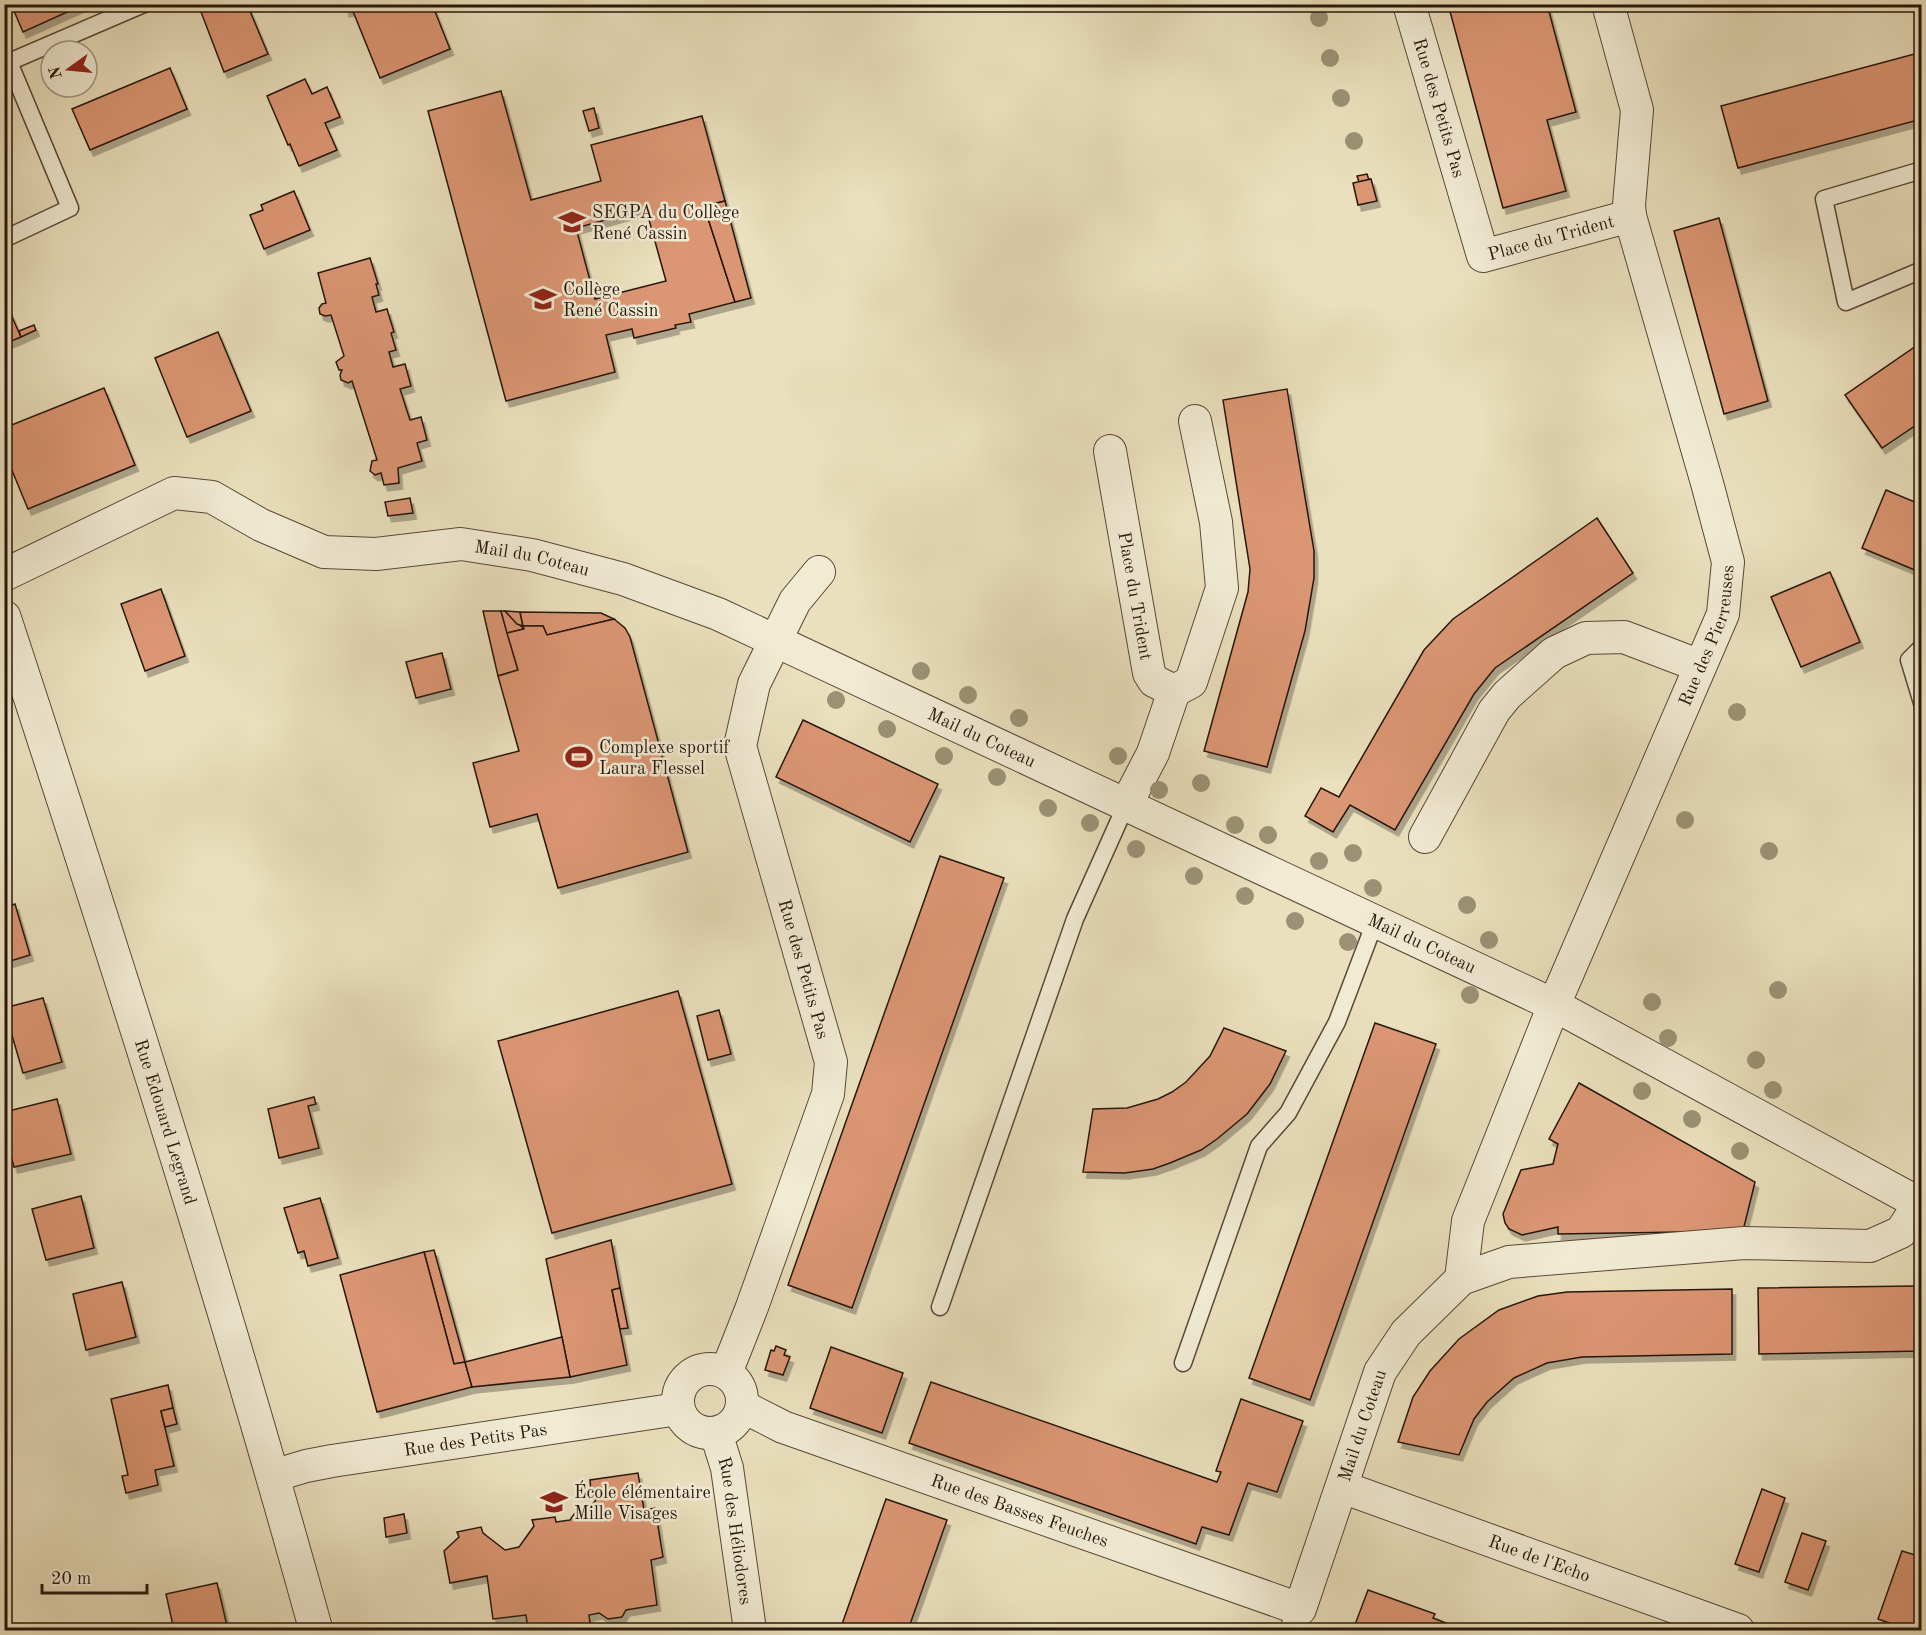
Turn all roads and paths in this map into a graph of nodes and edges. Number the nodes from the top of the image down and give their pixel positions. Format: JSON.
{"nodes":[{"id":1,"x":144,"y":4,"type":"edge"},
{"id":2,"x":1409,"y":4,"type":"edge"},
{"id":3,"x":1608,"y":4,"type":"edge"},
{"id":4,"x":1922,"y":170,"type":"edge"},
{"id":5,"x":1470,"y":209,"type":"joint"},
{"id":6,"x":1630,"y":216,"type":"junction"},
{"id":7,"x":4,"y":238,"type":"edge"},
{"id":8,"x":1922,"y":270,"type":"edge"},
{"id":9,"x":1195,"y":421,"type":"dead end"},
{"id":10,"x":1110,"y":451,"type":"dead end"},
{"id":11,"x":819,"y":572,"type":"dead end"},
{"id":12,"x":4,"y":575,"type":"edge"},
{"id":13,"x":4,"y":617,"type":"edge"},
{"id":14,"x":775,"y":641,"type":"junction"},
{"id":15,"x":1922,"y":647,"type":"edge"},
{"id":16,"x":1700,"y":666,"type":"junction"},
{"id":17,"x":1174,"y":691,"type":"junction"},
{"id":18,"x":1922,"y":703,"type":"edge"},
{"id":19,"x":1125,"y":805,"type":"junction"},
{"id":20,"x":1425,"y":837,"type":"dead end"},
{"id":21,"x":1375,"y":922,"type":"junction"},
{"id":22,"x":1554,"y":1005,"type":"junction"},
{"id":23,"x":1920,"y":1205,"type":"edge"},
{"id":24,"x":1461,"y":1279,"type":"junction"},
{"id":25,"x":940,"y":1307,"type":"dead end"},
{"id":26,"x":1183,"y":1363,"type":"dead end"},
{"id":27,"x":726,"y":1373,"type":"junction"},
{"id":28,"x":742,"y":1406,"type":"junction"},
{"id":29,"x":678,"y":1409,"type":"junction"},
{"id":30,"x":716,"y":1433,"type":"junction"},
{"id":31,"x":273,"y":1476,"type":"junction"},
{"id":32,"x":1342,"y":1486,"type":"junction"},
{"id":33,"x":1296,"y":1620,"type":"edge"},
{"id":34,"x":316,"y":1630,"type":"edge"},
{"id":35,"x":750,"y":1630,"type":"edge"},
{"id":36,"x":1738,"y":1630,"type":"edge"}],
"edges":[{"from":1,"to":7,"type":"lane"},
{"from":2,"to":5,"type":"street","name":"Rue des Petits Pas"},
{"from":3,"to":6,"type":"street","name":"Rue des Pierreuses"},
{"from":4,"to":8,"type":"lane"},
{"from":5,"to":6,"type":"street","name":"Place du Trident"},
{"from":6,"to":16,"type":"street","name":"Rue des Pierreuses"},
{"from":9,"to":17,"type":"street"},
{"from":10,"to":17,"type":"street","name":"Place du Trident"},
{"from":11,"to":14,"type":"street","name":"Rue des Petits Pas"},
{"from":12,"to":14,"type":"street","name":"Mail du Coteau"},
{"from":13,"to":31,"type":"street","name":"Rue Edouard Legrand"},
{"from":14,"to":19,"type":"street","name":"Mail du Coteau"},
{"from":14,"to":27,"type":"street","name":"Rue des Petits Pas"},
{"from":15,"to":18,"type":"lane"},
{"from":16,"to":20,"type":"street"},
{"from":16,"to":22,"type":"street","name":"Rue des Pierreuses"},
{"from":17,"to":19,"type":"street"},
{"from":19,"to":21,"type":"street","name":"Mail du Coteau"},
{"from":19,"to":25,"type":"lane"},
{"from":21,"to":22,"type":"street","name":"Mail du Coteau"},
{"from":21,"to":26,"type":"lane"},
{"from":22,"to":23,"type":"street","name":"Mail du Coteau"},
{"from":22,"to":24,"type":"street","name":"Rue des Pierreuses"},
{"from":23,"to":24,"type":"street","name":"Mail du Coteau"},
{"from":24,"to":32,"type":"street","name":"Mail du Coteau"},
{"from":27,"to":28,"type":"street"},
{"from":27,"to":29,"type":"street"},
{"from":28,"to":30,"type":"street"},
{"from":28,"to":33,"type":"street","name":"Rue des Basses Feuches"},
{"from":29,"to":30,"type":"street"},
{"from":29,"to":31,"type":"street","name":"Rue des Petits Pas"},
{"from":30,"to":35,"type":"street","name":"Rue des Héliodores"},
{"from":31,"to":34,"type":"street","name":"Rue Edouard Legrand"},
{"from":32,"to":33,"type":"street","name":"Mail du Coteau"},
{"from":32,"to":36,"type":"street","name":"Rue de l'Echo"}]}
